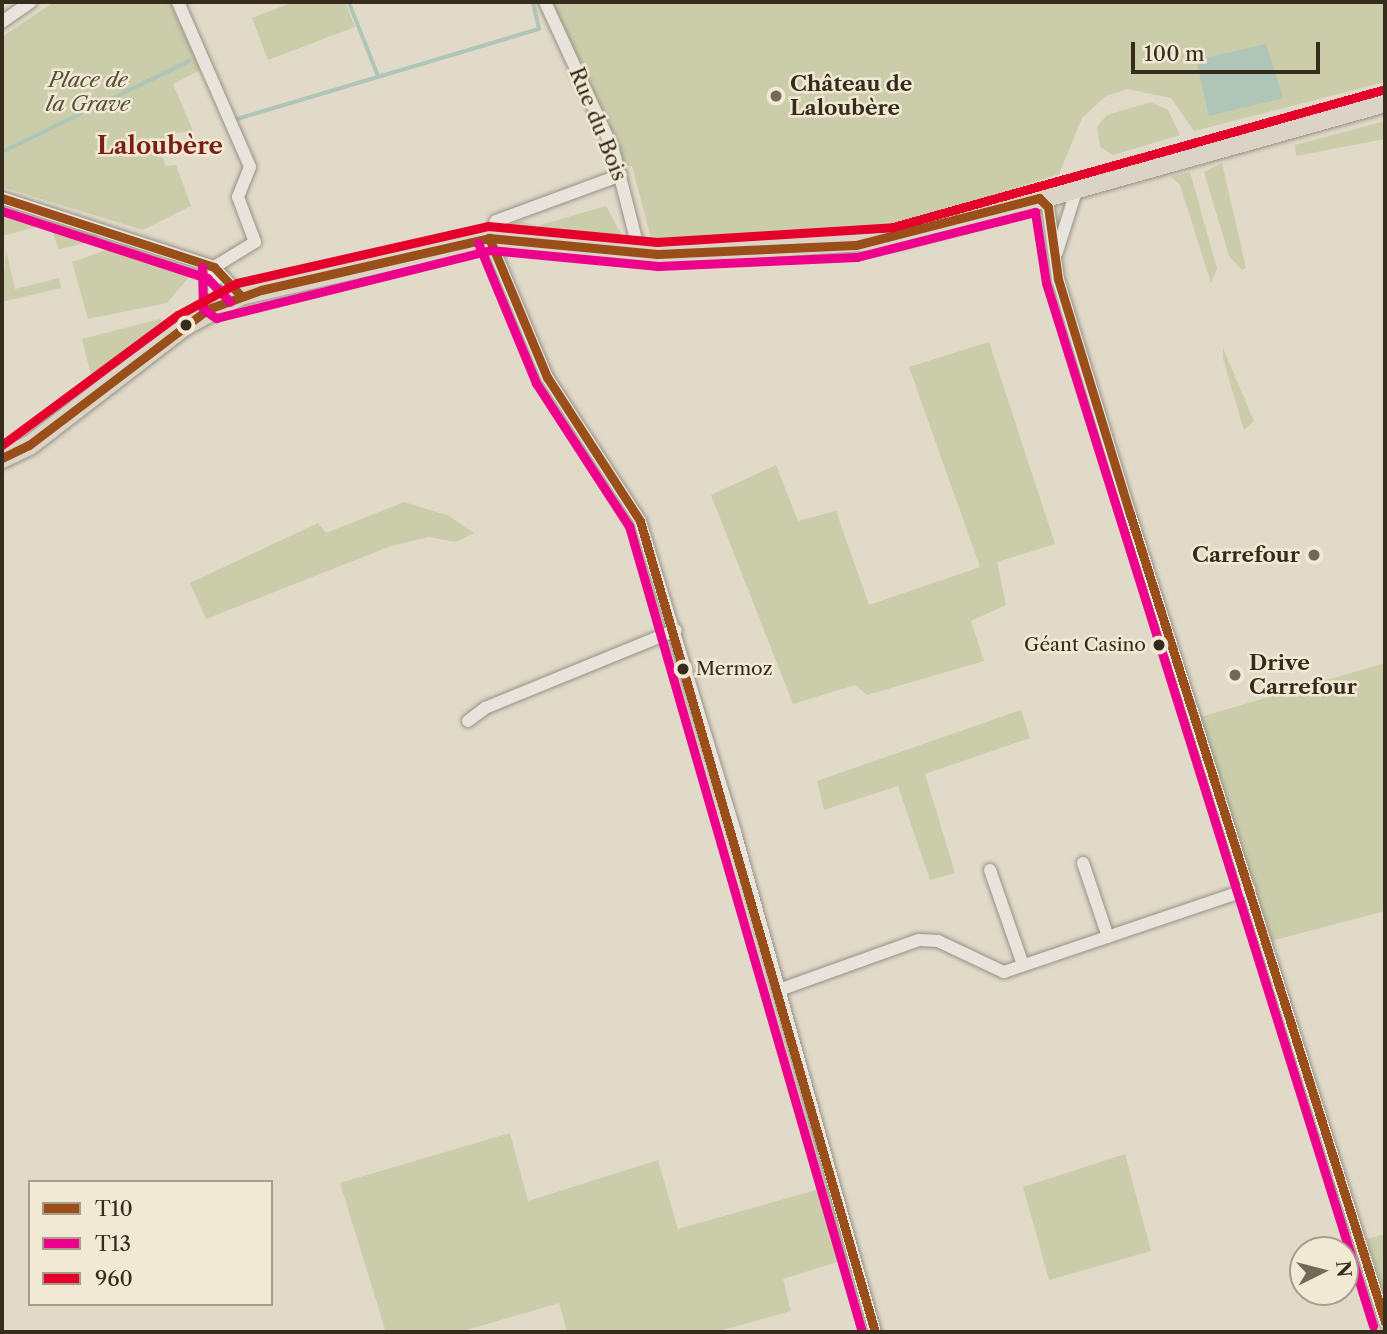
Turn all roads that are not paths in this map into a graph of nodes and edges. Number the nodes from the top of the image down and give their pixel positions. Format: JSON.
{"nodes":[{"id":1,"x":31,"y":2,"type":"edge"},
{"id":2,"x":177,"y":2,"type":"edge"},
{"id":3,"x":545,"y":2,"type":"edge"},
{"id":4,"x":2,"y":22,"type":"edge"},
{"id":5,"x":1385,"y":102,"type":"edge"},
{"id":6,"x":621,"y":175,"type":"junction"},
{"id":7,"x":1069,"y":190,"type":"junction"},
{"id":8,"x":2,"y":198,"type":"edge"},
{"id":9,"x":1039,"y":198,"type":"junction"},
{"id":10,"x":1052,"y":226,"type":"junction"},
{"id":11,"x":489,"y":238,"type":"junction"},
{"id":12,"x":639,"y":251,"type":"junction"},
{"id":13,"x":1055,"y":259,"type":"junction"},
{"id":14,"x":214,"y":267,"type":"junction"},
{"id":15,"x":240,"y":295,"type":"junction"},
{"id":16,"x":215,"y":306,"type":"junction"},
{"id":17,"x":2,"y":444,"type":"edge"},
{"id":18,"x":29,"y":445,"type":"junction"},
{"id":19,"x":2,"y":458,"type":"edge"},
{"id":20,"x":676,"y":630,"type":"junction"},
{"id":21,"x":468,"y":721,"type":"dead end"},
{"id":22,"x":1083,"y":863,"type":"dead end"},
{"id":23,"x":990,"y":870,"type":"dead end"},
{"id":24,"x":1249,"y":889,"type":"junction"},
{"id":25,"x":1108,"y":937,"type":"junction"},
{"id":26,"x":1023,"y":965,"type":"junction"},
{"id":27,"x":779,"y":990,"type":"junction"},
{"id":28,"x":1385,"y":1322,"type":"edge"},
{"id":29,"x":875,"y":1332,"type":"edge"}],
"edges":[{"from":1,"to":4,"type":"street"},
{"from":2,"to":14,"type":"street"},
{"from":3,"to":6,"type":"street","name":"Rue du Bois"},
{"from":5,"to":7,"type":"main road"},
{"from":6,"to":11,"type":"street"},
{"from":6,"to":12,"type":"street","name":"Rue du Bois"},
{"from":7,"to":9,"type":"main road"},
{"from":7,"to":10,"type":"street"},
{"from":7,"to":13,"type":"street"},
{"from":8,"to":14,"type":"street"},
{"from":9,"to":10,"type":"street"},
{"from":9,"to":12,"type":"main road"},
{"from":10,"to":13,"type":"street"},
{"from":11,"to":12,"type":"main road"},
{"from":11,"to":15,"type":"main road"},
{"from":11,"to":20,"type":"street"},
{"from":13,"to":24,"type":"street"},
{"from":14,"to":15,"type":"street"},
{"from":14,"to":16,"type":"street"},
{"from":15,"to":16,"type":"main road"},
{"from":16,"to":18,"type":"main road"},
{"from":17,"to":18,"type":"main road"},
{"from":18,"to":19,"type":"main road"},
{"from":20,"to":21,"type":"street"},
{"from":20,"to":27,"type":"street"},
{"from":22,"to":25,"type":"street"},
{"from":23,"to":26,"type":"street"},
{"from":24,"to":25,"type":"street"},
{"from":24,"to":28,"type":"street"},
{"from":25,"to":26,"type":"street"},
{"from":26,"to":27,"type":"street"},
{"from":27,"to":29,"type":"street"}]}
